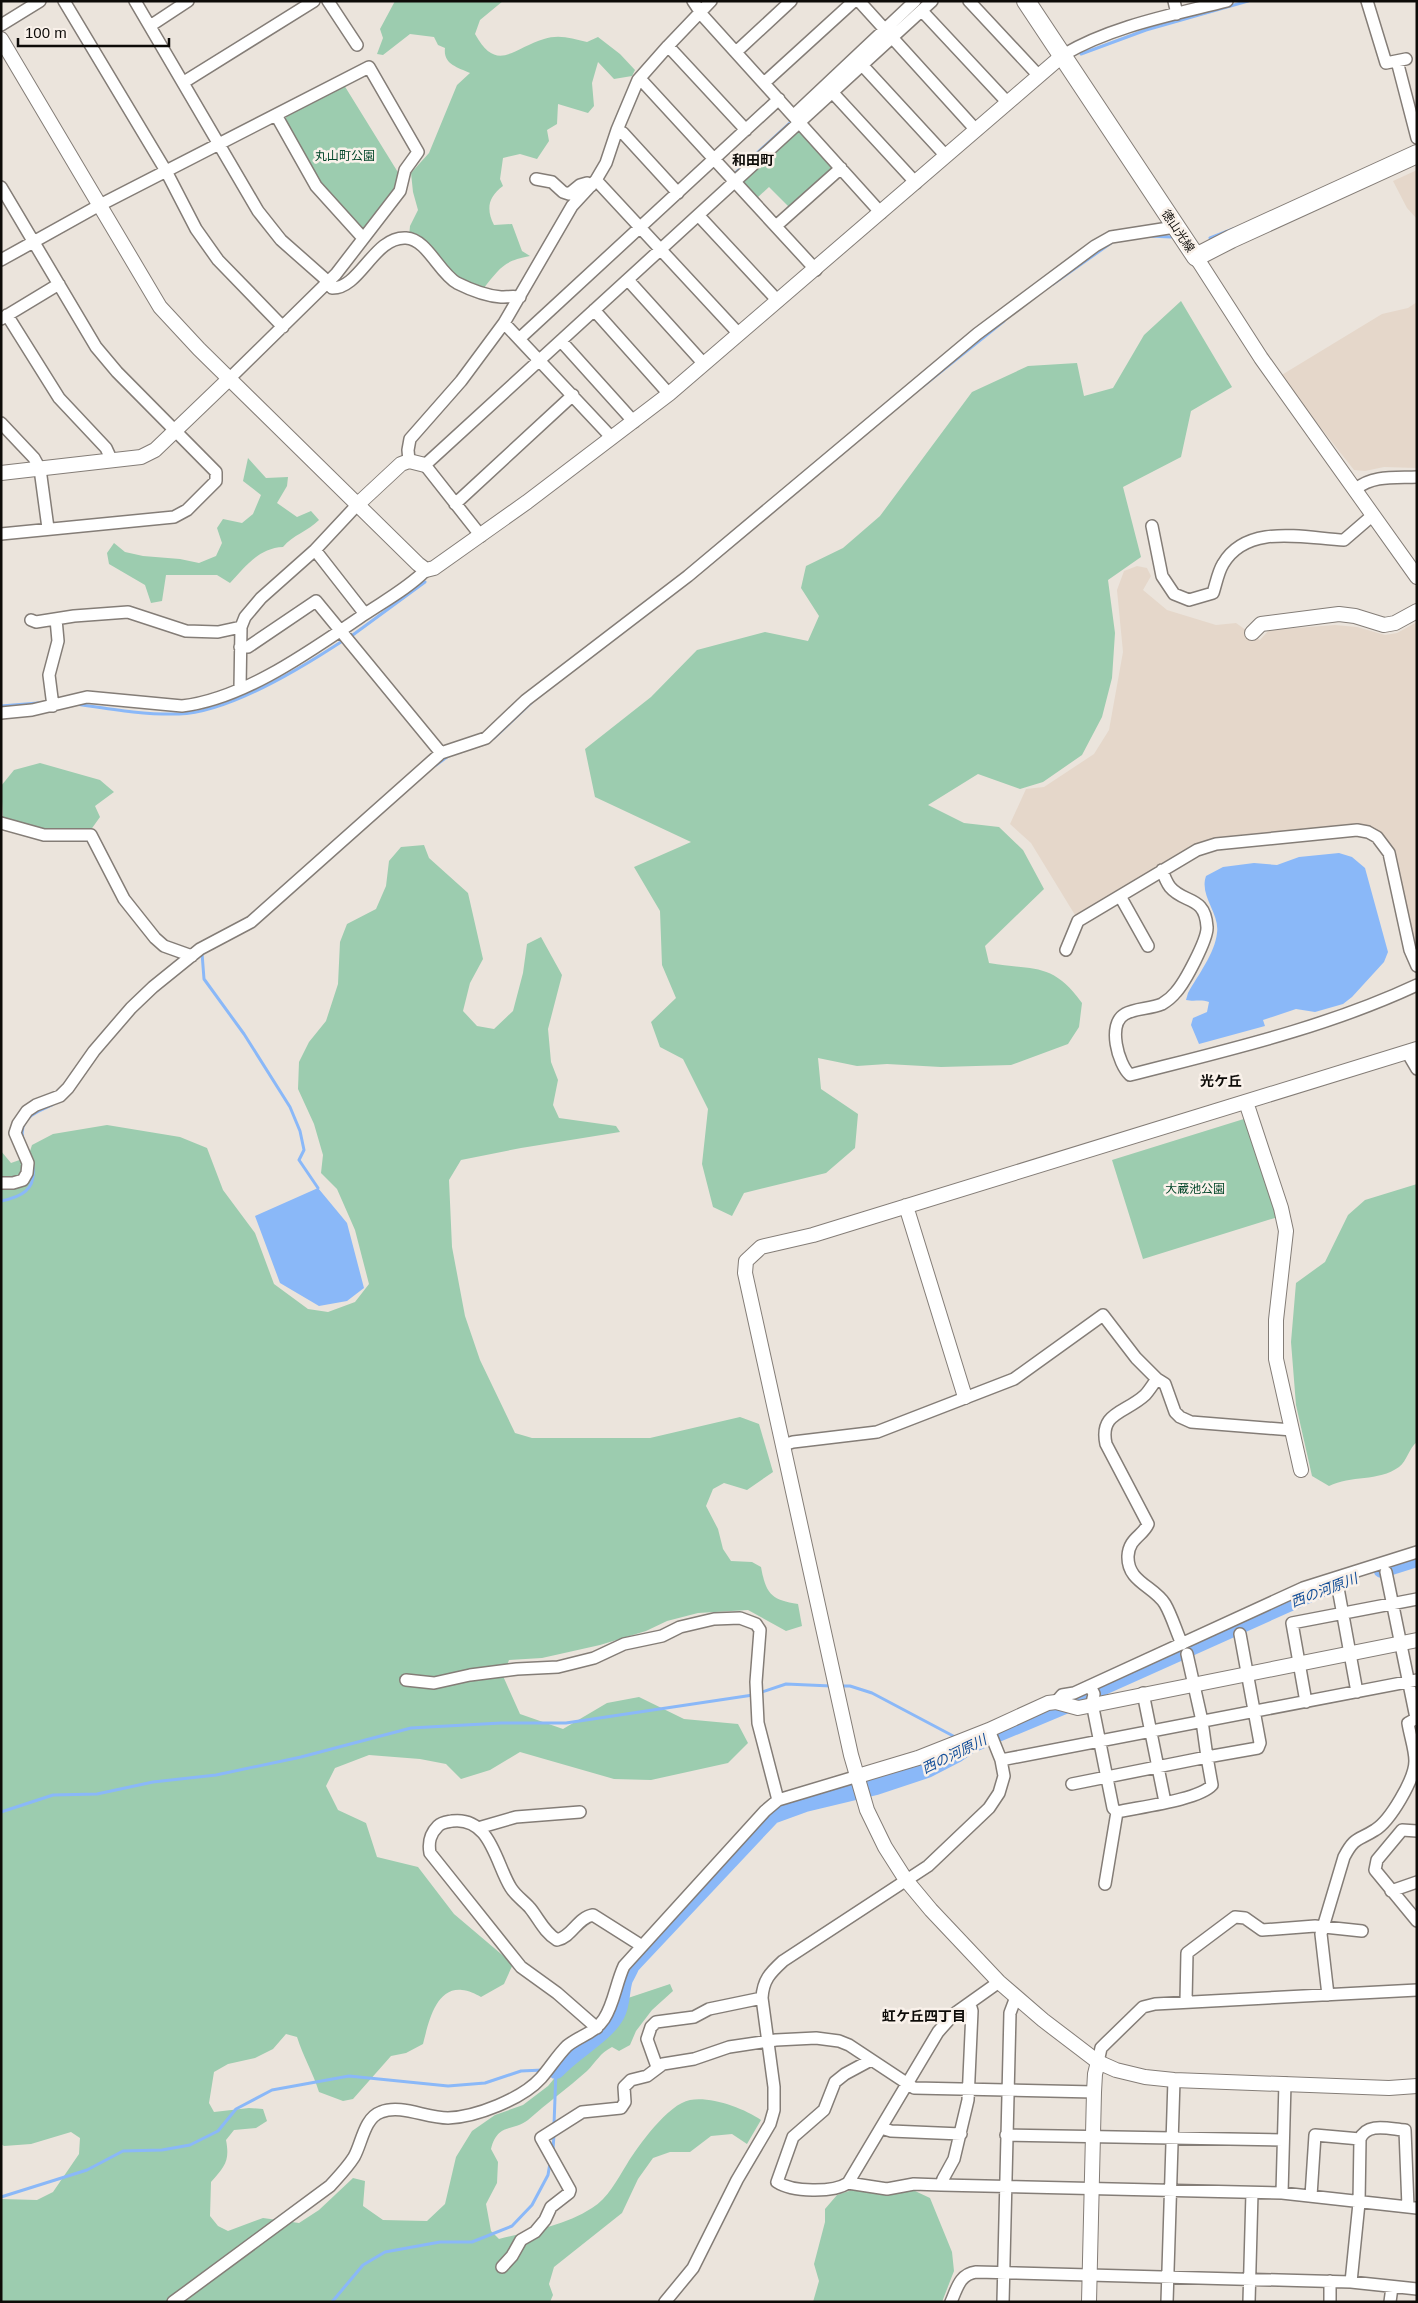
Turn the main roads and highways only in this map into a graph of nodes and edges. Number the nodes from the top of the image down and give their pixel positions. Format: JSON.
{"nodes":[{"id":1,"x":1026,"y":1,"type":"edge"},
{"id":2,"x":1417,"y":154,"type":"edge"}],
"edges":[{"from":1,"to":2,"type":"main road","name":"徳山光線"}]}
